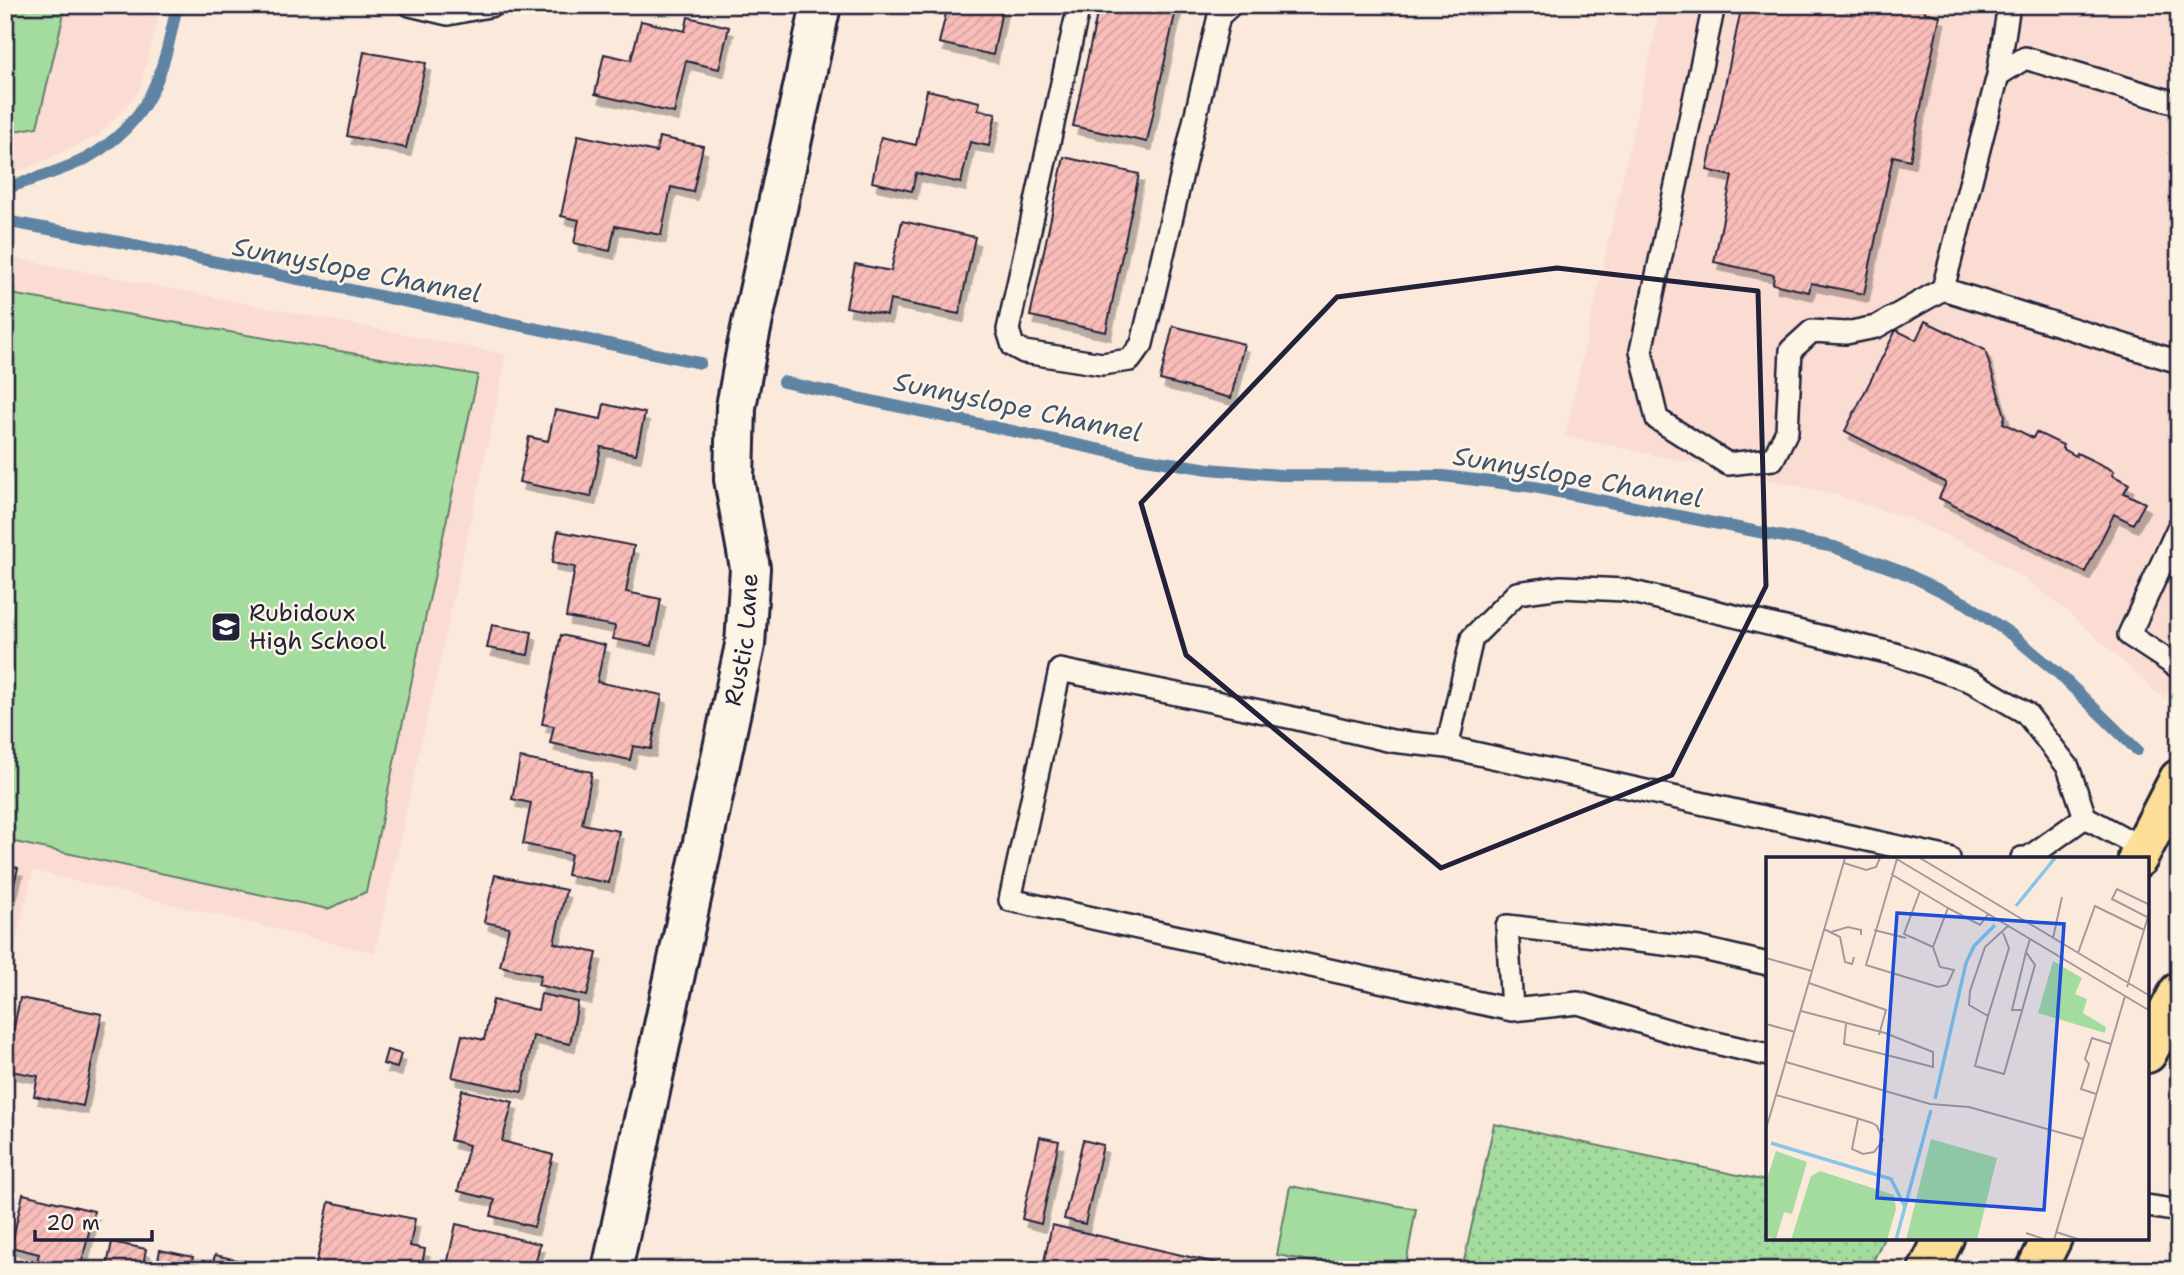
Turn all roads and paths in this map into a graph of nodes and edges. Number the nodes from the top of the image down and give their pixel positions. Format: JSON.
{"nodes":[{"id":1,"x":410,"y":5,"type":"edge"},
{"id":2,"x":494,"y":5,"type":"edge"},
{"id":3,"x":821,"y":5,"type":"edge"},
{"id":4,"x":1079,"y":5,"type":"edge"},
{"id":5,"x":1231,"y":5,"type":"edge"},
{"id":6,"x":1714,"y":5,"type":"edge"},
{"id":7,"x":2009,"y":5,"type":"edge"},
{"id":8,"x":1998,"y":75,"type":"junction"},
{"id":9,"x":2179,"y":104,"type":"edge"},
{"id":10,"x":1943,"y":289,"type":"junction"},
{"id":11,"x":2179,"y":362,"type":"edge"},
{"id":12,"x":2179,"y":526,"type":"edge"},
{"id":13,"x":2179,"y":668,"type":"edge"},
{"id":14,"x":1447,"y":747,"type":"junction"},
{"id":15,"x":2179,"y":779,"type":"edge"},
{"id":16,"x":2085,"y":817,"type":"junction"},
{"id":17,"x":2141,"y":854,"type":"edge"},
{"id":18,"x":1940,"y":857,"type":"edge"},
{"id":19,"x":2029,"y":857,"type":"edge"},
{"id":20,"x":1766,"y":964,"type":"edge"},
{"id":21,"x":2179,"y":992,"type":"edge"},
{"id":22,"x":1512,"y":1010,"type":"junction"},
{"id":23,"x":2149,"y":1049,"type":"edge"},
{"id":24,"x":1766,"y":1055,"type":"edge"},
{"id":25,"x":2149,"y":1206,"type":"edge"},
{"id":26,"x":2179,"y":1211,"type":"edge"},
{"id":27,"x":1943,"y":1240,"type":"edge"},
{"id":28,"x":2051,"y":1240,"type":"edge"},
{"id":29,"x":612,"y":1270,"type":"edge"},
{"id":30,"x":1928,"y":1270,"type":"edge"},
{"id":31,"x":2036,"y":1270,"type":"edge"}],
"edges":[{"from":1,"to":2,"type":"lane"},
{"from":3,"to":29,"type":"street","name":"Rustic Lane"},
{"from":4,"to":5,"type":"lane"},
{"from":6,"to":10,"type":"lane"},
{"from":7,"to":8,"type":"lane"},
{"from":8,"to":9,"type":"lane"},
{"from":8,"to":10,"type":"lane"},
{"from":10,"to":11,"type":"lane"},
{"from":12,"to":13,"type":"lane"},
{"from":14,"to":16,"type":"lane"},
{"from":14,"to":18,"type":"lane"},
{"from":14,"to":22,"type":"lane"},
{"from":15,"to":17,"type":"main road"},
{"from":16,"to":17,"type":"lane"},
{"from":16,"to":19,"type":"lane"},
{"from":20,"to":22,"type":"lane"},
{"from":21,"to":23,"type":"main road"},
{"from":22,"to":24,"type":"lane"},
{"from":25,"to":26,"type":"lane"},
{"from":27,"to":30,"type":"main road"},
{"from":28,"to":31,"type":"main road"}]}
